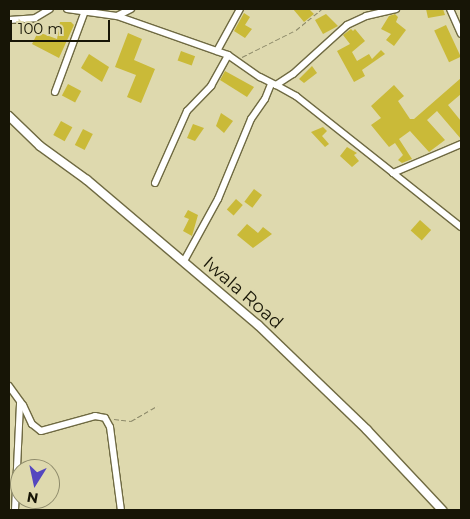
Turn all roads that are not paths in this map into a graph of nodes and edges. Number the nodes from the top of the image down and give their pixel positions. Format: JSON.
{"nodes":[{"id":1,"x":50,"y":9,"type":"edge"},
{"id":2,"x":67,"y":9,"type":"edge"},
{"id":3,"x":131,"y":9,"type":"edge"},
{"id":4,"x":240,"y":9,"type":"edge"},
{"id":5,"x":396,"y":9,"type":"edge"},
{"id":6,"x":450,"y":9,"type":"edge"},
{"id":7,"x":84,"y":11,"type":"junction"},
{"id":8,"x":117,"y":16,"type":"junction"},
{"id":9,"x":9,"y":20,"type":"edge"},
{"id":10,"x":461,"y":34,"type":"edge"},
{"id":11,"x":217,"y":51,"type":"junction"},
{"id":12,"x":228,"y":56,"type":"junction"},
{"id":13,"x":274,"y":84,"type":"junction"},
{"id":14,"x":55,"y":92,"type":"dead end"},
{"id":15,"x":9,"y":116,"type":"edge"},
{"id":16,"x":461,"y":144,"type":"edge"},
{"id":17,"x":393,"y":173,"type":"junction"},
{"id":18,"x":155,"y":183,"type":"dead end"},
{"id":19,"x":461,"y":226,"type":"edge"},
{"id":20,"x":184,"y":261,"type":"junction"},
{"id":21,"x":9,"y":386,"type":"edge"},
{"id":22,"x":20,"y":401,"type":"junction"},
{"id":23,"x":15,"y":510,"type":"edge"},
{"id":24,"x":121,"y":510,"type":"edge"},
{"id":25,"x":442,"y":510,"type":"edge"}],
"edges":[{"from":1,"to":9,"type":"street"},
{"from":2,"to":7,"type":"street"},
{"from":3,"to":8,"type":"street"},
{"from":4,"to":11,"type":"street"},
{"from":5,"to":13,"type":"street"},
{"from":6,"to":10,"type":"street"},
{"from":7,"to":8,"type":"street"},
{"from":7,"to":14,"type":"street"},
{"from":8,"to":11,"type":"street"},
{"from":11,"to":12,"type":"street"},
{"from":12,"to":13,"type":"street"},
{"from":12,"to":18,"type":"street"},
{"from":13,"to":17,"type":"street"},
{"from":13,"to":20,"type":"street"},
{"from":15,"to":20,"type":"street","name":"Iwala Road"},
{"from":16,"to":17,"type":"street"},
{"from":17,"to":19,"type":"street"},
{"from":20,"to":25,"type":"street","name":"Iwala Road"},
{"from":21,"to":22,"type":"street"},
{"from":22,"to":23,"type":"street"},
{"from":22,"to":24,"type":"street"}]}
